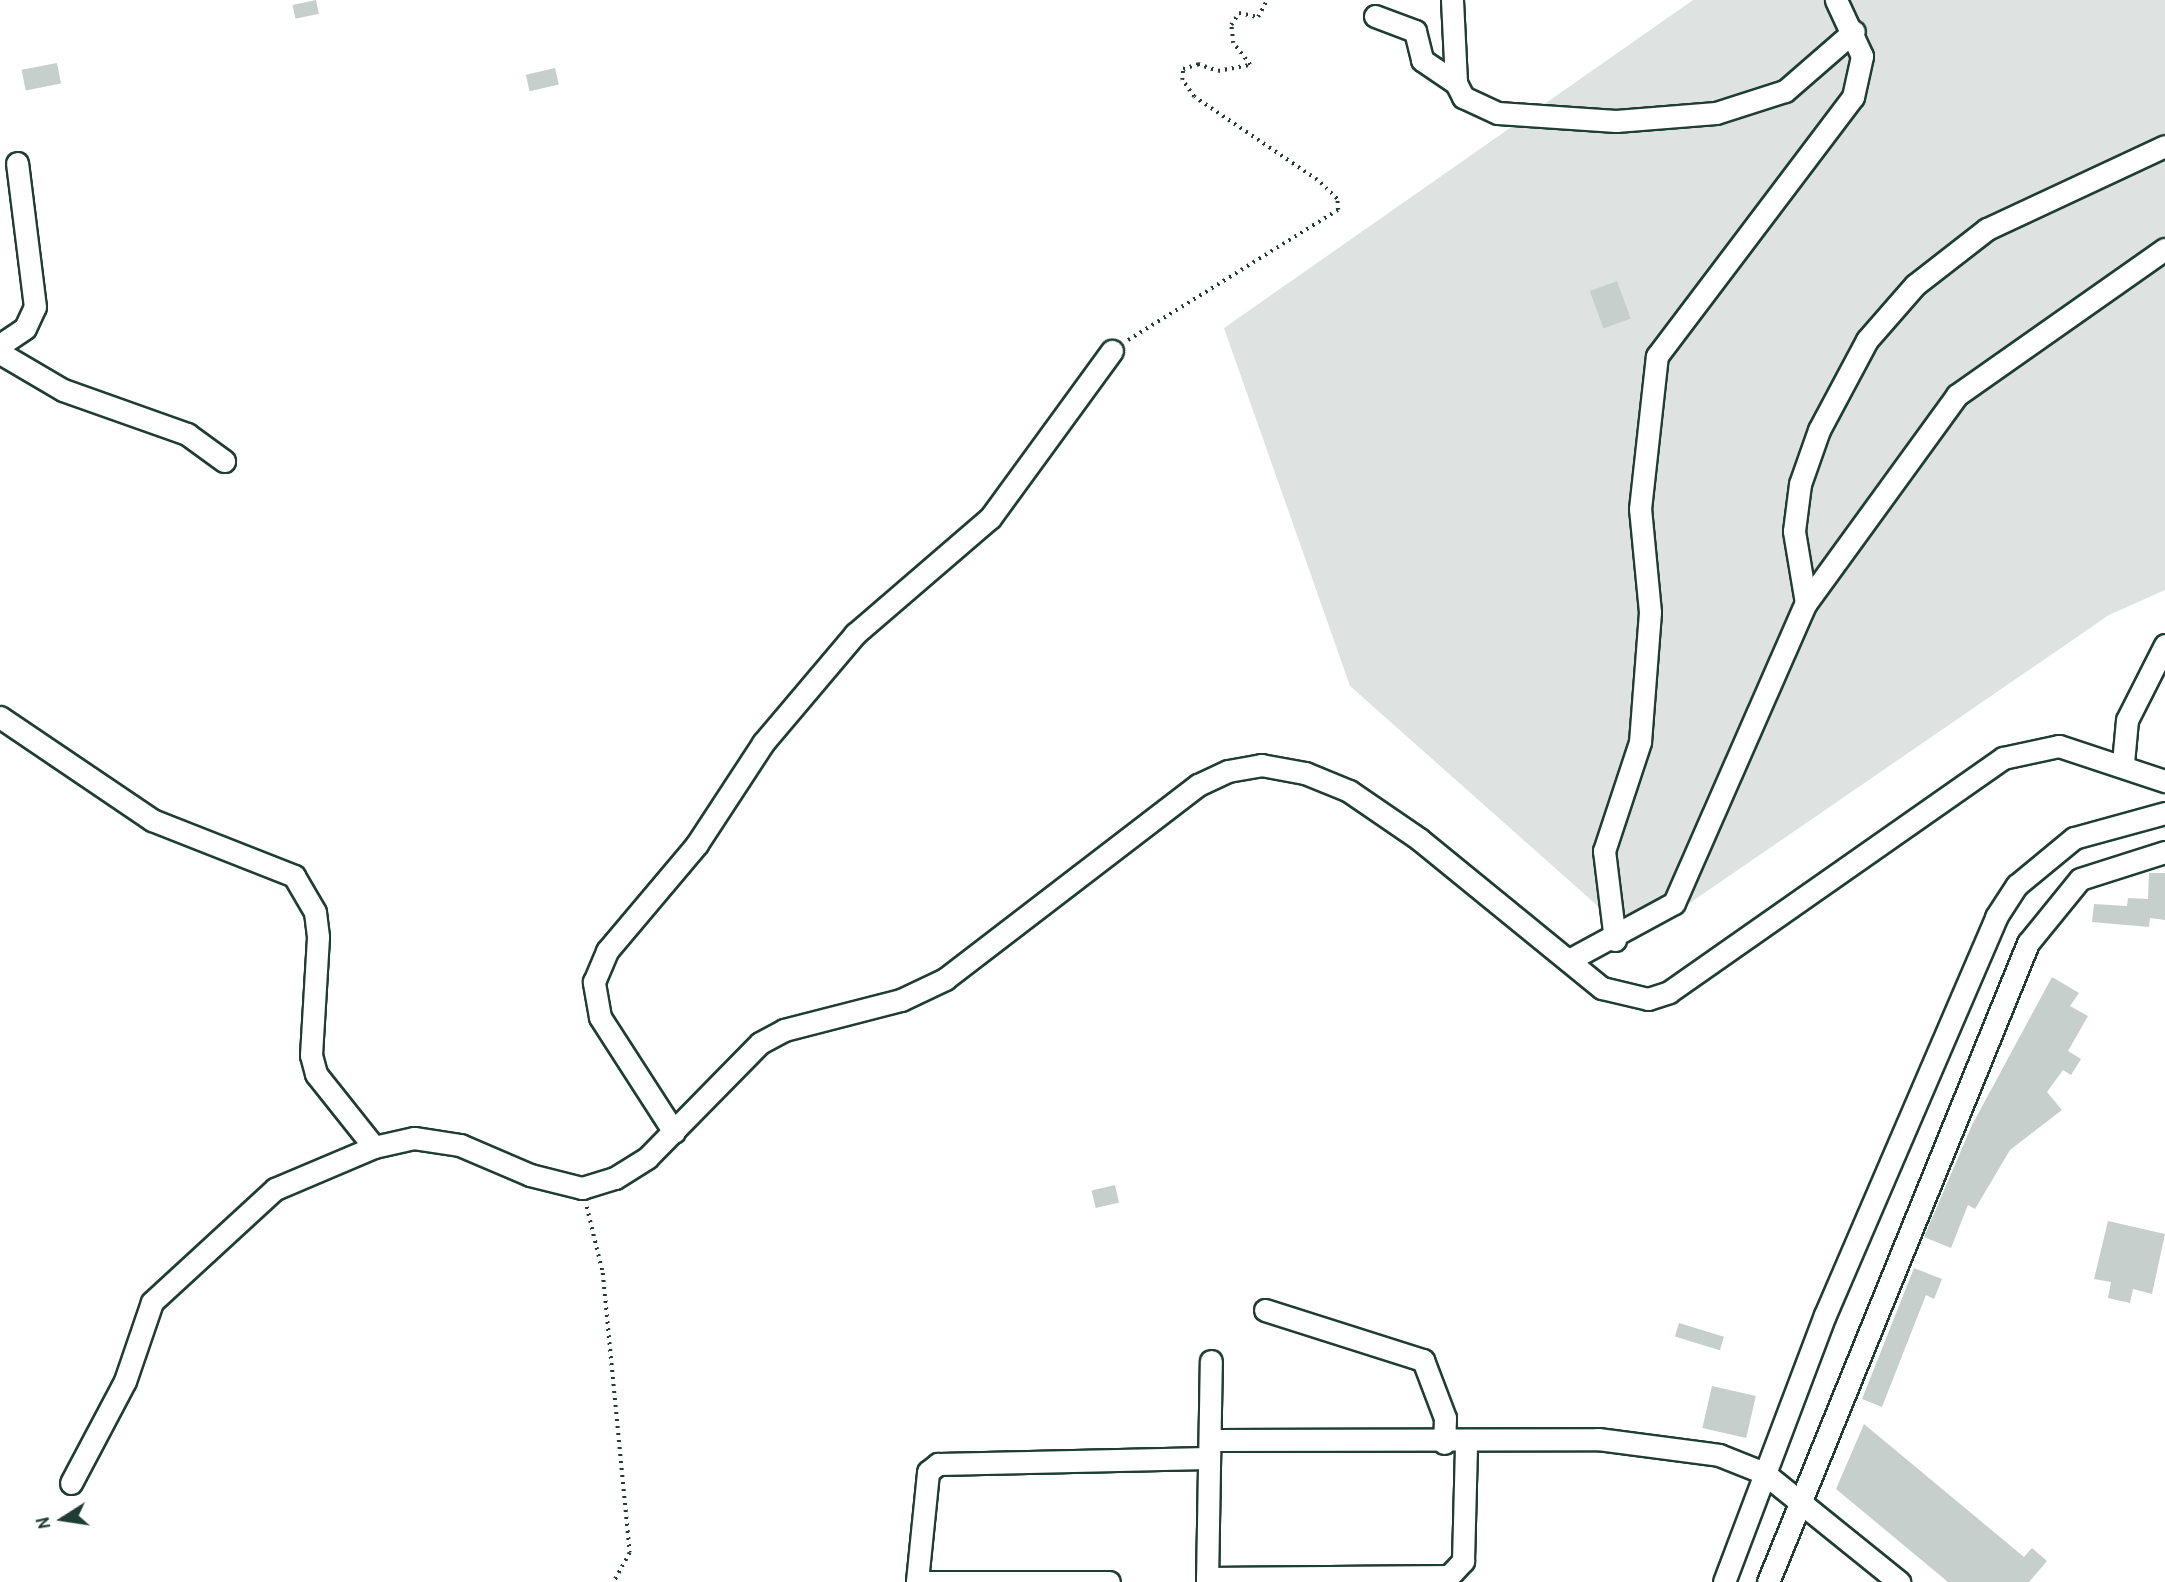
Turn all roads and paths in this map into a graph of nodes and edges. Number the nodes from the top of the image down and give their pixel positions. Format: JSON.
{"nodes":[{"id":1,"x":1267,"y":0,"type":"edge"},
{"id":2,"x":1452,"y":0,"type":"edge"},
{"id":3,"x":1836,"y":0,"type":"edge"},
{"id":4,"x":1375,"y":16,"type":"dead end"},
{"id":5,"x":1854,"y":31,"type":"junction"},
{"id":6,"x":1456,"y":83,"type":"junction"},
{"id":7,"x":2165,"y":146,"type":"edge"},
{"id":8,"x":17,"y":163,"type":"dead end"},
{"id":9,"x":2165,"y":249,"type":"edge"},
{"id":10,"x":0,"y":345,"type":"edge"},
{"id":11,"x":1112,"y":351,"type":"joint"},
{"id":12,"x":0,"y":353,"type":"edge"},
{"id":13,"x":224,"y":461,"type":"dead end"},
{"id":14,"x":1806,"y":603,"type":"junction"},
{"id":15,"x":2165,"y":645,"type":"edge"},
{"id":16,"x":0,"y":717,"type":"edge"},
{"id":17,"x":2123,"y":764,"type":"junction"},
{"id":18,"x":2165,"y":781,"type":"edge"},
{"id":19,"x":2165,"y":813,"type":"edge"},
{"id":20,"x":2165,"y":852,"type":"edge"},
{"id":21,"x":1615,"y":940,"type":"junction"},
{"id":22,"x":1569,"y":960,"type":"junction"},
{"id":23,"x":674,"y":1132,"type":"junction"},
{"id":24,"x":374,"y":1147,"type":"junction"},
{"id":25,"x":582,"y":1188,"type":"junction"},
{"id":26,"x":1265,"y":1310,"type":"dead end"},
{"id":27,"x":1211,"y":1361,"type":"dead end"},
{"id":28,"x":1444,"y":1443,"type":"junction"},
{"id":29,"x":1466,"y":1443,"type":"junction"},
{"id":30,"x":1209,"y":1449,"type":"junction"},
{"id":31,"x":1765,"y":1473,"type":"junction"},
{"id":32,"x":71,"y":1483,"type":"dead end"},
{"id":33,"x":1799,"y":1502,"type":"junction"},
{"id":34,"x":1449,"y":1579,"type":"edge"},
{"id":35,"x":1207,"y":1580,"type":"edge"},
{"id":36,"x":614,"y":1582,"type":"edge"},
{"id":37,"x":917,"y":1582,"type":"edge"},
{"id":38,"x":1109,"y":1582,"type":"edge"},
{"id":39,"x":1724,"y":1582,"type":"edge"},
{"id":40,"x":1768,"y":1582,"type":"edge"},
{"id":41,"x":1899,"y":1582,"type":"edge"}],
"edges":[{"from":1,"to":11,"type":"path"},
{"from":2,"to":6,"type":"street"},
{"from":3,"to":5,"type":"street"},
{"from":4,"to":6,"type":"street"},
{"from":5,"to":6,"type":"street"},
{"from":5,"to":21,"type":"street"},
{"from":7,"to":14,"type":"street"},
{"from":8,"to":10,"type":"street"},
{"from":9,"to":14,"type":"street"},
{"from":11,"to":23,"type":"street"},
{"from":12,"to":13,"type":"street"},
{"from":14,"to":21,"type":"street"},
{"from":15,"to":17,"type":"street"},
{"from":16,"to":24,"type":"street"},
{"from":17,"to":18,"type":"street"},
{"from":17,"to":22,"type":"street"},
{"from":19,"to":31,"type":"street"},
{"from":20,"to":33,"type":"street"},
{"from":21,"to":22,"type":"street"},
{"from":22,"to":23,"type":"street"},
{"from":23,"to":25,"type":"street"},
{"from":24,"to":25,"type":"street"},
{"from":24,"to":32,"type":"street"},
{"from":25,"to":36,"type":"path"},
{"from":26,"to":28,"type":"street"},
{"from":27,"to":30,"type":"street"},
{"from":28,"to":29,"type":"street"},
{"from":28,"to":30,"type":"street"},
{"from":29,"to":31,"type":"street"},
{"from":29,"to":34,"type":"street"},
{"from":30,"to":35,"type":"street"},
{"from":30,"to":37,"type":"street"},
{"from":31,"to":33,"type":"street"},
{"from":31,"to":39,"type":"street"},
{"from":33,"to":40,"type":"street"},
{"from":33,"to":41,"type":"street"},
{"from":34,"to":35,"type":"street"},
{"from":37,"to":38,"type":"street"}]}
